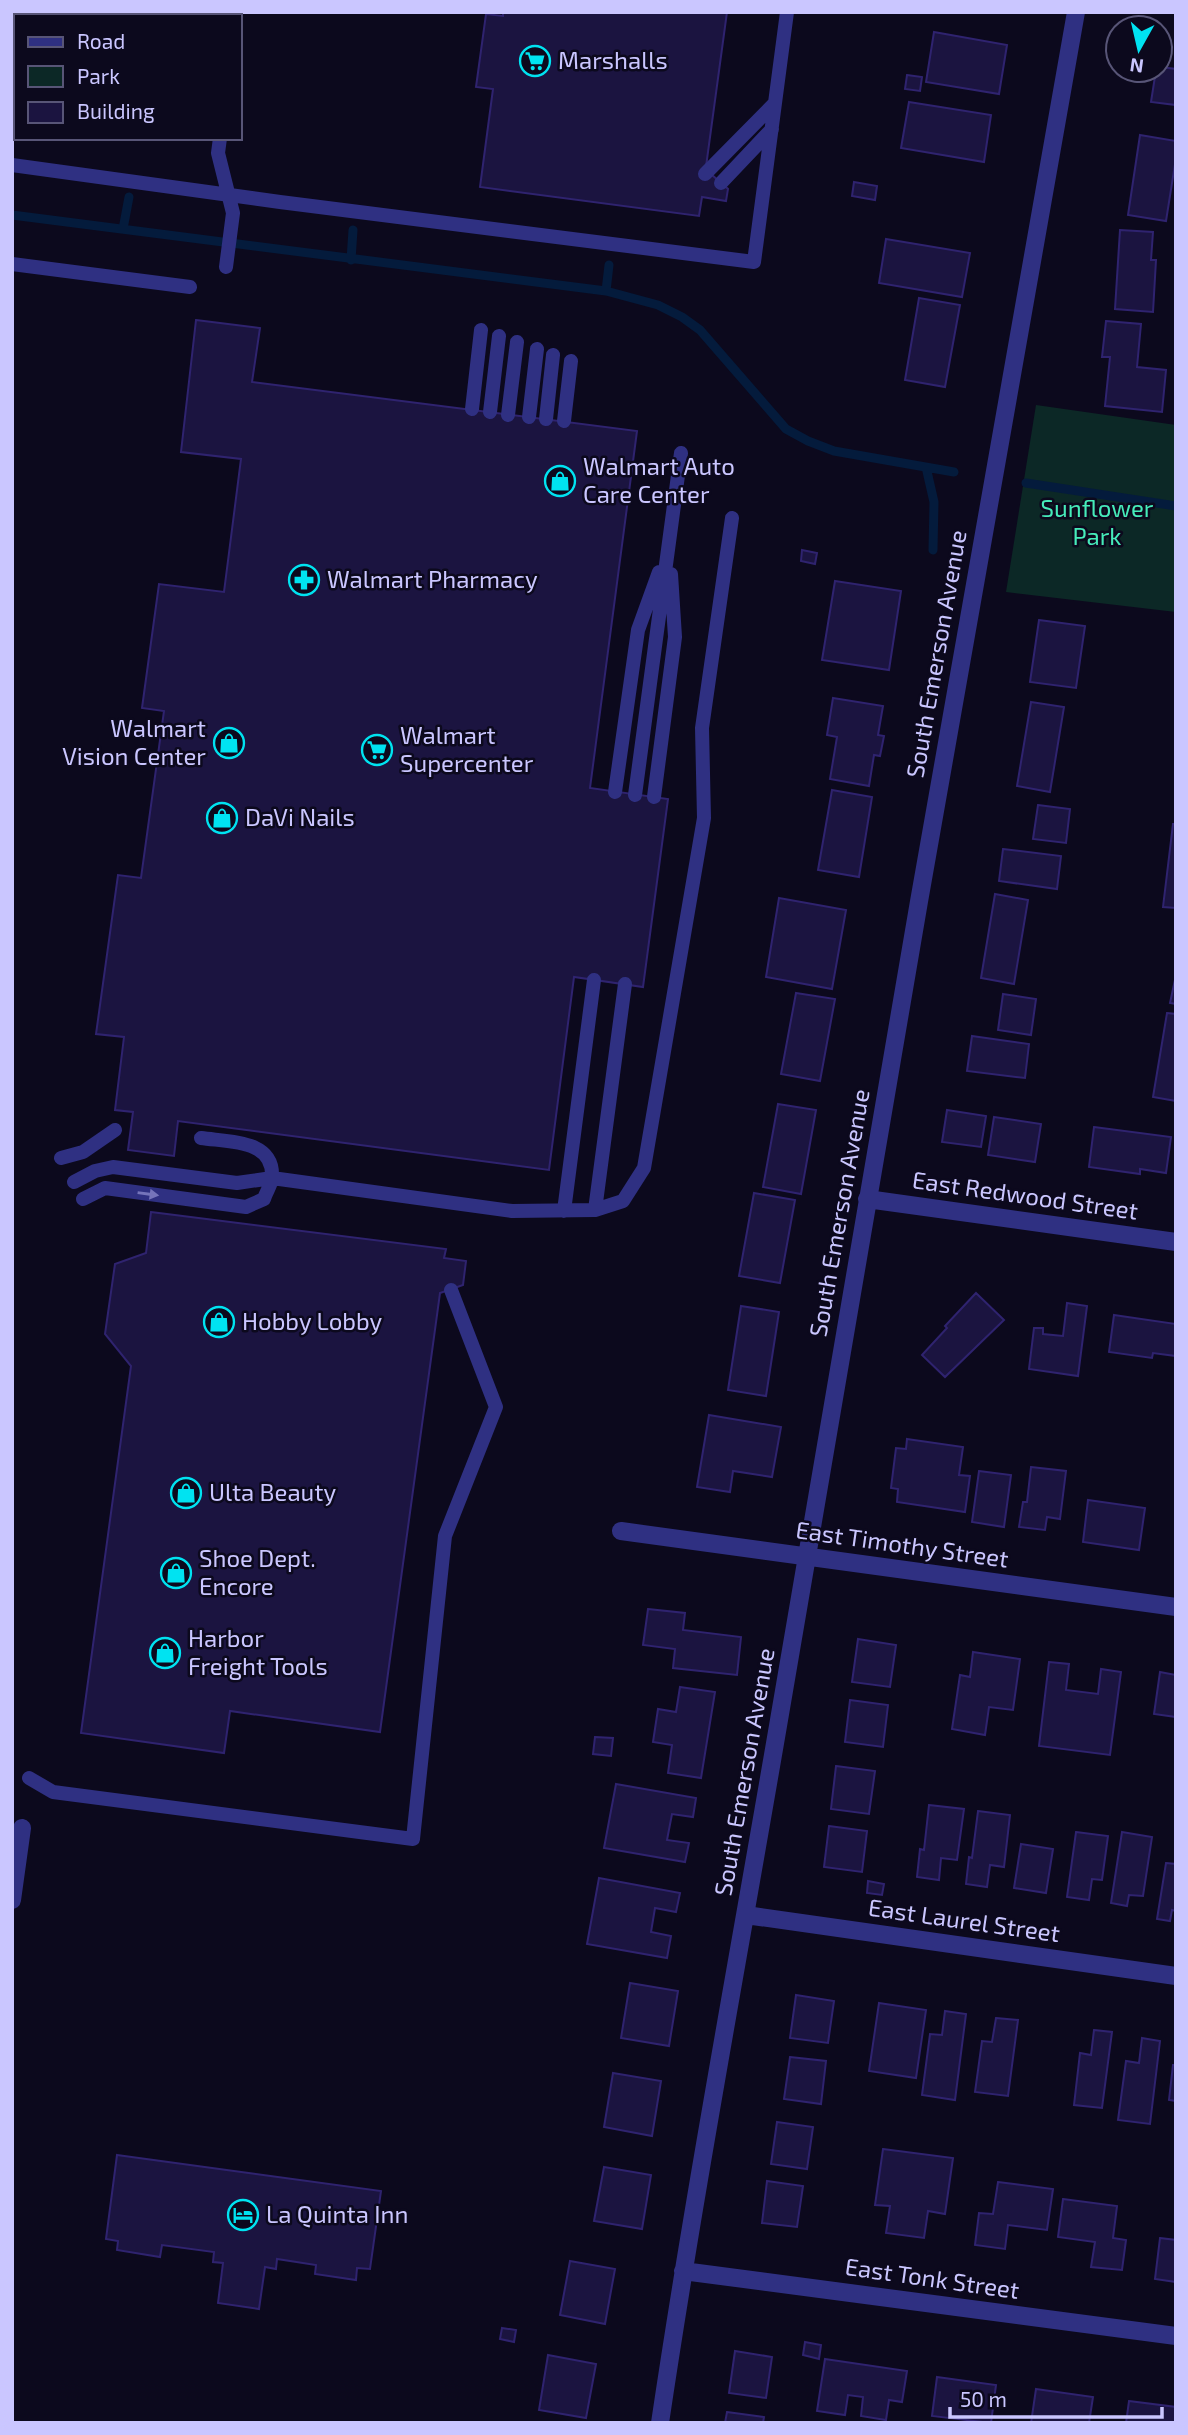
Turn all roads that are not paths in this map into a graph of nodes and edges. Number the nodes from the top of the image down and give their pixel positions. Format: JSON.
{"nodes":[{"id":1,"x":787,"y":12,"type":"edge"},
{"id":2,"x":1076,"y":12,"type":"edge"},
{"id":3,"x":775,"y":103,"type":"junction"},
{"id":4,"x":772,"y":129,"type":"junction"},
{"id":5,"x":219,"y":140,"type":"edge"},
{"id":6,"x":12,"y":164,"type":"edge"},
{"id":7,"x":705,"y":174,"type":"dead end"},
{"id":8,"x":721,"y":183,"type":"dead end"},
{"id":9,"x":228,"y":194,"type":"junction"},
{"id":10,"x":12,"y":264,"type":"edge"},
{"id":11,"x":226,"y":267,"type":"dead end"},
{"id":12,"x":190,"y":287,"type":"dead end"},
{"id":13,"x":481,"y":330,"type":"dead end"},
{"id":14,"x":499,"y":336,"type":"dead end"},
{"id":15,"x":517,"y":342,"type":"dead end"},
{"id":16,"x":537,"y":349,"type":"dead end"},
{"id":17,"x":553,"y":355,"type":"dead end"},
{"id":18,"x":571,"y":361,"type":"dead end"},
{"id":19,"x":472,"y":410,"type":"dead end"},
{"id":20,"x":490,"y":412,"type":"dead end"},
{"id":21,"x":508,"y":415,"type":"dead end"},
{"id":22,"x":529,"y":417,"type":"dead end"},
{"id":23,"x":545,"y":419,"type":"dead end"},
{"id":24,"x":564,"y":421,"type":"dead end"},
{"id":25,"x":681,"y":453,"type":"dead end"},
{"id":26,"x":732,"y":517,"type":"dead end"},
{"id":27,"x":669,"y":545,"type":"junction"},
{"id":28,"x":615,"y":792,"type":"dead end"},
{"id":29,"x":635,"y":795,"type":"dead end"},
{"id":30,"x":654,"y":797,"type":"dead end"},
{"id":31,"x":594,"y":980,"type":"dead end"},
{"id":32,"x":625,"y":984,"type":"dead end"},
{"id":33,"x":115,"y":1130,"type":"dead end"},
{"id":34,"x":201,"y":1138,"type":"dead end"},
{"id":35,"x":61,"y":1158,"type":"dead end"},
{"id":36,"x":272,"y":1178,"type":"junction"},
{"id":37,"x":74,"y":1182,"type":"dead end"},
{"id":38,"x":83,"y":1199,"type":"dead end"},
{"id":39,"x":867,"y":1199,"type":"junction"},
{"id":40,"x":595,"y":1210,"type":"junction"},
{"id":41,"x":564,"y":1211,"type":"junction"},
{"id":42,"x":1176,"y":1242,"type":"edge"},
{"id":43,"x":451,"y":1290,"type":"dead end"},
{"id":44,"x":621,"y":1531,"type":"dead end"},
{"id":45,"x":806,"y":1556,"type":"junction"},
{"id":46,"x":1176,"y":1607,"type":"edge"},
{"id":47,"x":29,"y":1778,"type":"dead end"},
{"id":48,"x":22,"y":1828,"type":"dead end"},
{"id":49,"x":12,"y":1900,"type":"edge"},
{"id":50,"x":746,"y":1914,"type":"junction"},
{"id":51,"x":1176,"y":1976,"type":"edge"},
{"id":52,"x":683,"y":2271,"type":"junction"},
{"id":53,"x":1176,"y":2336,"type":"edge"},
{"id":54,"x":660,"y":2423,"type":"edge"}],
"edges":[{"from":1,"to":3,"type":"lane"},
{"from":2,"to":39,"type":"street","name":"South Emerson Avenue"},
{"from":3,"to":4,"type":"lane"},
{"from":3,"to":7,"type":"lane"},
{"from":4,"to":8,"type":"lane"},
{"from":4,"to":9,"type":"lane"},
{"from":5,"to":9,"type":"lane"},
{"from":6,"to":9,"type":"lane"},
{"from":9,"to":11,"type":"lane"},
{"from":10,"to":12,"type":"lane"},
{"from":13,"to":19,"type":"lane"},
{"from":14,"to":20,"type":"lane"},
{"from":15,"to":21,"type":"lane"},
{"from":16,"to":22,"type":"lane"},
{"from":17,"to":23,"type":"lane"},
{"from":18,"to":24,"type":"lane"},
{"from":25,"to":27,"type":"lane"},
{"from":26,"to":40,"type":"lane"},
{"from":27,"to":28,"type":"lane"},
{"from":27,"to":29,"type":"lane"},
{"from":27,"to":30,"type":"lane"},
{"from":31,"to":41,"type":"lane"},
{"from":32,"to":40,"type":"lane"},
{"from":33,"to":35,"type":"lane"},
{"from":34,"to":36,"type":"lane"},
{"from":36,"to":37,"type":"lane"},
{"from":38,"to":36,"type":"lane","one_way":true},
{"from":36,"to":41,"type":"lane"},
{"from":39,"to":42,"type":"street","name":"East Redwood Street"},
{"from":39,"to":45,"type":"street","name":"South Emerson Avenue"},
{"from":40,"to":41,"type":"lane"},
{"from":43,"to":47,"type":"lane"},
{"from":44,"to":45,"type":"street","name":"East Timothy Street"},
{"from":45,"to":46,"type":"street","name":"East Timothy Street"},
{"from":45,"to":50,"type":"street","name":"South Emerson Avenue"},
{"from":48,"to":49,"type":"street"},
{"from":50,"to":51,"type":"street","name":"East Laurel Street"},
{"from":50,"to":52,"type":"street","name":"South Emerson Avenue"},
{"from":52,"to":53,"type":"street","name":"East Tonk Street"},
{"from":52,"to":54,"type":"street","name":"South Emerson Avenue"}]}
